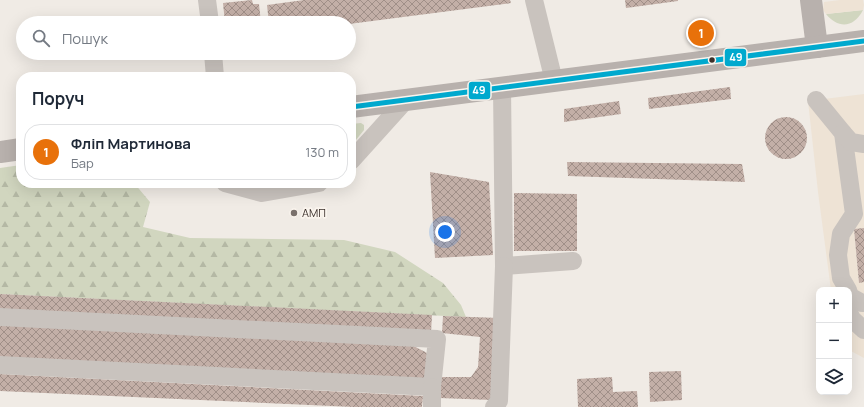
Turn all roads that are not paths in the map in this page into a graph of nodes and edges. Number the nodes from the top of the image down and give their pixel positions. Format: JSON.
{"nodes":[{"id":1,"x":207,"y":0,"type":"edge"},
{"id":2,"x":534,"y":0,"type":"edge"},
{"id":3,"x":811,"y":0,"type":"edge"},
{"id":4,"x":209,"y":16,"type":"edge"},
{"id":5,"x":864,"y":40,"type":"edge"},
{"id":6,"x":817,"y":47,"type":"junction"},
{"id":7,"x":214,"y":60,"type":"edge"},
{"id":8,"x":215,"y":72,"type":"edge"},
{"id":9,"x":554,"y":80,"type":"junction"},
{"id":10,"x":502,"y":87,"type":"junction"},
{"id":11,"x":406,"y":100,"type":"junction"},
{"id":12,"x":816,"y":100,"type":"dead end"},
{"id":13,"x":356,"y":106,"type":"edge"},
{"id":14,"x":844,"y":133,"type":"junction"},
{"id":15,"x":864,"y":145,"type":"edge"},
{"id":16,"x":16,"y":150,"type":"edge"},
{"id":17,"x":0,"y":152,"type":"edge"},
{"id":18,"x":356,"y":155,"type":"edge"},
{"id":19,"x":244,"y":188,"type":"edge"},
{"id":20,"x":290,"y":188,"type":"edge"},
{"id":21,"x":859,"y":213,"type":"edge"},
{"id":22,"x":573,"y":261,"type":"dead end"},
{"id":23,"x":504,"y":266,"type":"junction"},
{"id":24,"x":845,"y":287,"type":"edge"},
{"id":25,"x":852,"y":297,"type":"edge"},
{"id":26,"x":864,"y":303,"type":"edge"},
{"id":27,"x":0,"y":317,"type":"edge"},
{"id":28,"x":852,"y":319,"type":"edge"},
{"id":29,"x":864,"y":330,"type":"edge"},
{"id":30,"x":0,"y":365,"type":"edge"},
{"id":31,"x":432,"y":387,"type":"junction"},
{"id":32,"x":432,"y":407,"type":"edge"},
{"id":33,"x":494,"y":407,"type":"edge"}],
"edges":[{"from":1,"to":4,"type":"lane"},
{"from":2,"to":9,"type":"lane"},
{"from":3,"to":6,"type":"main road"},
{"from":5,"to":6,"type":"main road"},
{"from":6,"to":9,"type":"main road"},
{"from":7,"to":8,"type":"lane"},
{"from":9,"to":10,"type":"main road"},
{"from":10,"to":11,"type":"main road"},
{"from":10,"to":23,"type":"lane"},
{"from":11,"to":13,"type":"main road"},
{"from":11,"to":18,"type":"lane"},
{"from":12,"to":14,"type":"lane"},
{"from":14,"to":15,"type":"lane"},
{"from":14,"to":21,"type":"lane"},
{"from":16,"to":17,"type":"main road"},
{"from":19,"to":20,"type":"lane"},
{"from":21,"to":24,"type":"lane"},
{"from":22,"to":23,"type":"lane"},
{"from":23,"to":33,"type":"lane"},
{"from":25,"to":26,"type":"lane"},
{"from":27,"to":31,"type":"lane"},
{"from":28,"to":29,"type":"lane"},
{"from":30,"to":31,"type":"lane"},
{"from":31,"to":32,"type":"lane"}]}
